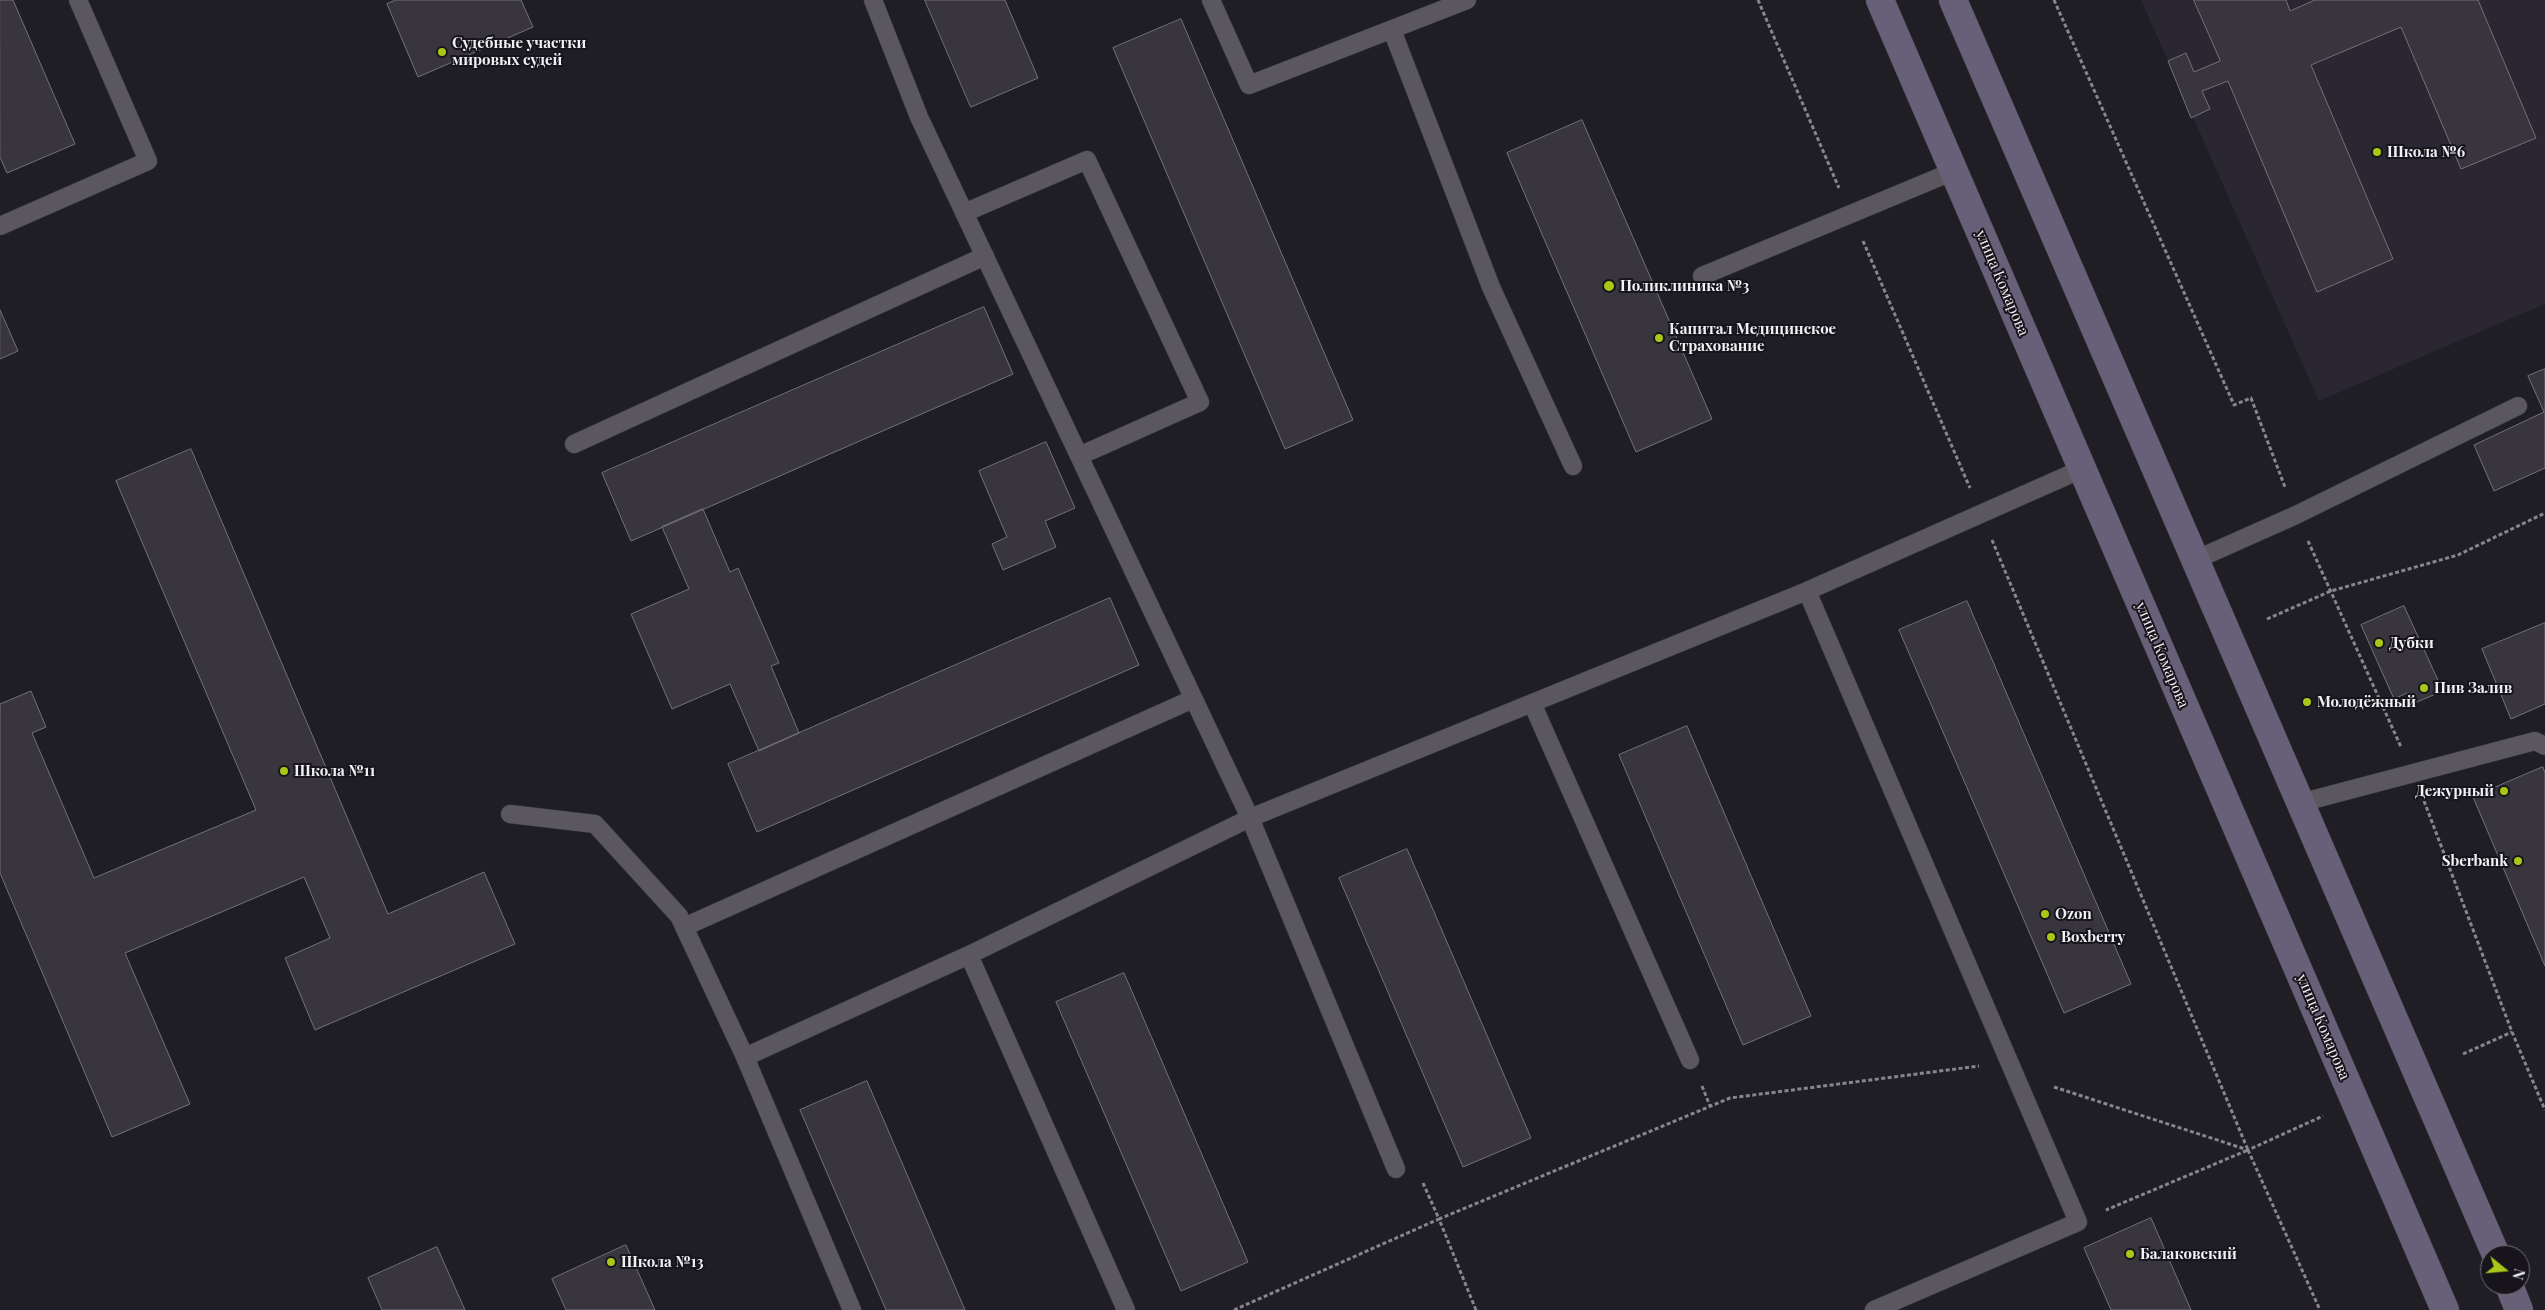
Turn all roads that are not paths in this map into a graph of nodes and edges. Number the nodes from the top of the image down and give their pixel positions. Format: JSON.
{"nodes":[{"id":1,"x":78,"y":0,"type":"edge"},
{"id":2,"x":873,"y":0,"type":"edge"},
{"id":3,"x":1211,"y":0,"type":"edge"},
{"id":4,"x":1467,"y":0,"type":"edge"},
{"id":5,"x":1880,"y":0,"type":"edge"},
{"id":6,"x":1953,"y":0,"type":"edge"},
{"id":7,"x":1392,"y":30,"type":"junction"},
{"id":8,"x":1954,"y":171,"type":"junction"},
{"id":9,"x":964,"y":212,"type":"junction"},
{"id":10,"x":0,"y":226,"type":"edge"},
{"id":11,"x":984,"y":256,"type":"junction"},
{"id":12,"x":1702,"y":276,"type":"dead end"},
{"id":13,"x":2518,"y":406,"type":"dead end"},
{"id":14,"x":574,"y":444,"type":"dead end"},
{"id":15,"x":1079,"y":456,"type":"junction"},
{"id":16,"x":1573,"y":466,"type":"dead end"},
{"id":17,"x":2082,"y":469,"type":"junction"},
{"id":18,"x":2195,"y":560,"type":"junction"},
{"id":19,"x":1807,"y":591,"type":"junction"},
{"id":20,"x":1193,"y":699,"type":"junction"},
{"id":21,"x":1532,"y":703,"type":"junction"},
{"id":22,"x":2542,"y":741,"type":"edge"},
{"id":23,"x":2300,"y":803,"type":"junction"},
{"id":24,"x":510,"y":814,"type":"dead end"},
{"id":25,"x":1250,"y":818,"type":"junction"},
{"id":26,"x":684,"y":927,"type":"junction"},
{"id":27,"x":970,"y":955,"type":"junction"},
{"id":28,"x":745,"y":1057,"type":"junction"},
{"id":29,"x":1690,"y":1060,"type":"dead end"},
{"id":30,"x":1396,"y":1169,"type":"road end"},
{"id":31,"x":2492,"y":1245,"type":"edge"},
{"id":32,"x":2513,"y":1295,"type":"edge"},
{"id":33,"x":852,"y":1310,"type":"edge"},
{"id":34,"x":1126,"y":1310,"type":"edge"},
{"id":35,"x":1874,"y":1310,"type":"edge"},
{"id":36,"x":2445,"y":1310,"type":"edge"},
{"id":37,"x":2519,"y":1310,"type":"edge"}],
"edges":[{"from":1,"to":10,"type":"lane"},
{"from":2,"to":9,"type":"lane"},
{"from":3,"to":7,"type":"lane"},
{"from":4,"to":7,"type":"lane"},
{"from":5,"to":8,"type":"main road","name":"улица Комарова"},
{"from":6,"to":18,"type":"main road"},
{"from":7,"to":16,"type":"lane"},
{"from":8,"to":12,"type":"lane"},
{"from":8,"to":17,"type":"main road","name":"улица Комарова"},
{"from":9,"to":11,"type":"lane"},
{"from":9,"to":15,"type":"lane"},
{"from":11,"to":14,"type":"lane"},
{"from":11,"to":15,"type":"lane"},
{"from":13,"to":18,"type":"lane"},
{"from":15,"to":20,"type":"lane"},
{"from":17,"to":19,"type":"lane"},
{"from":17,"to":36,"type":"main road","name":"улица Комарова"},
{"from":18,"to":23,"type":"main road"},
{"from":19,"to":21,"type":"lane"},
{"from":19,"to":35,"type":"lane"},
{"from":20,"to":25,"type":"lane"},
{"from":20,"to":26,"type":"lane"},
{"from":21,"to":25,"type":"lane"},
{"from":21,"to":29,"type":"lane"},
{"from":22,"to":23,"type":"lane"},
{"from":23,"to":31,"type":"main road"},
{"from":24,"to":26,"type":"lane"},
{"from":25,"to":27,"type":"lane"},
{"from":25,"to":30,"type":"lane"},
{"from":26,"to":28,"type":"lane"},
{"from":27,"to":28,"type":"lane"},
{"from":27,"to":34,"type":"lane"},
{"from":28,"to":33,"type":"lane"},
{"from":32,"to":37,"type":"main road"}]}
